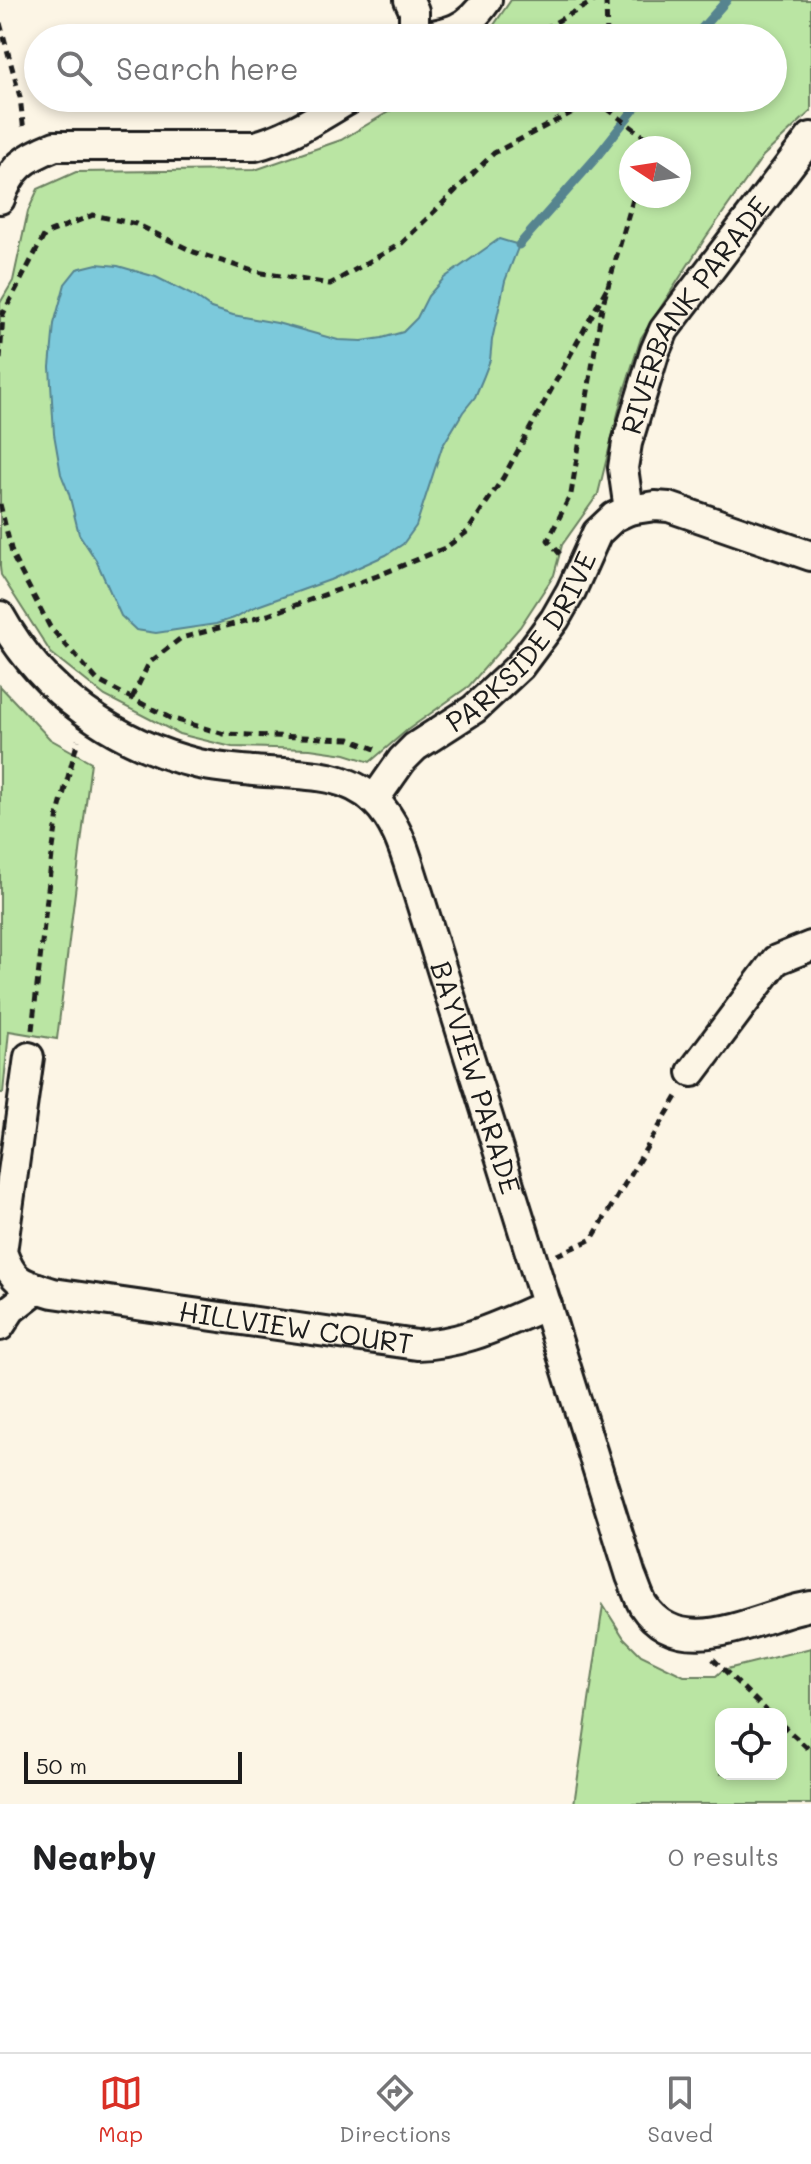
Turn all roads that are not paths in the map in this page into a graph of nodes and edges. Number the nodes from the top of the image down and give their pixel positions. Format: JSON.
{"nodes":[{"id":1,"x":409,"y":0,"type":"edge"},
{"id":2,"x":487,"y":0,"type":"edge"},
{"id":3,"x":414,"y":24,"type":"edge"},
{"id":4,"x":466,"y":24,"type":"edge"},
{"id":5,"x":327,"y":112,"type":"edge"},
{"id":6,"x":811,"y":137,"type":"edge"},
{"id":7,"x":0,"y":199,"type":"edge"},
{"id":8,"x":629,"y":510,"type":"junction"},
{"id":9,"x":811,"y":556,"type":"edge"},
{"id":10,"x":0,"y":616,"type":"edge"},
{"id":11,"x":374,"y":800,"type":"junction"},
{"id":12,"x":811,"y":946,"type":"edge"},
{"id":13,"x":29,"y":1057,"type":"road end"},
{"id":14,"x":692,"y":1072,"type":"road end"},
{"id":15,"x":7,"y":1151,"type":"edge"},
{"id":16,"x":38,"y":1288,"type":"junction"},
{"id":17,"x":547,"y":1305,"type":"junction"},
{"id":18,"x":0,"y":1326,"type":"edge"},
{"id":19,"x":811,"y":1606,"type":"edge"}],
"edges":[{"from":1,"to":3,"type":"street"},
{"from":2,"to":4,"type":"street"},
{"from":5,"to":7,"type":"street"},
{"from":6,"to":8,"type":"street","name":"RIVERBANK PARADE"},
{"from":8,"to":9,"type":"street"},
{"from":8,"to":11,"type":"street","name":"PARKSIDE DRIVE"},
{"from":10,"to":11,"type":"street","name":"BAYVIEW PARADE"},
{"from":11,"to":17,"type":"street","name":"BAYVIEW PARADE"},
{"from":12,"to":14,"type":"street"},
{"from":13,"to":15,"type":"street","name":"HILLVIEW COURT"},
{"from":15,"to":16,"type":"street","name":"HILLVIEW COURT"},
{"from":16,"to":17,"type":"street","name":"HILLVIEW COURT"},
{"from":16,"to":18,"type":"street"},
{"from":17,"to":19,"type":"street","name":"BAYVIEW PARADE"}]}
